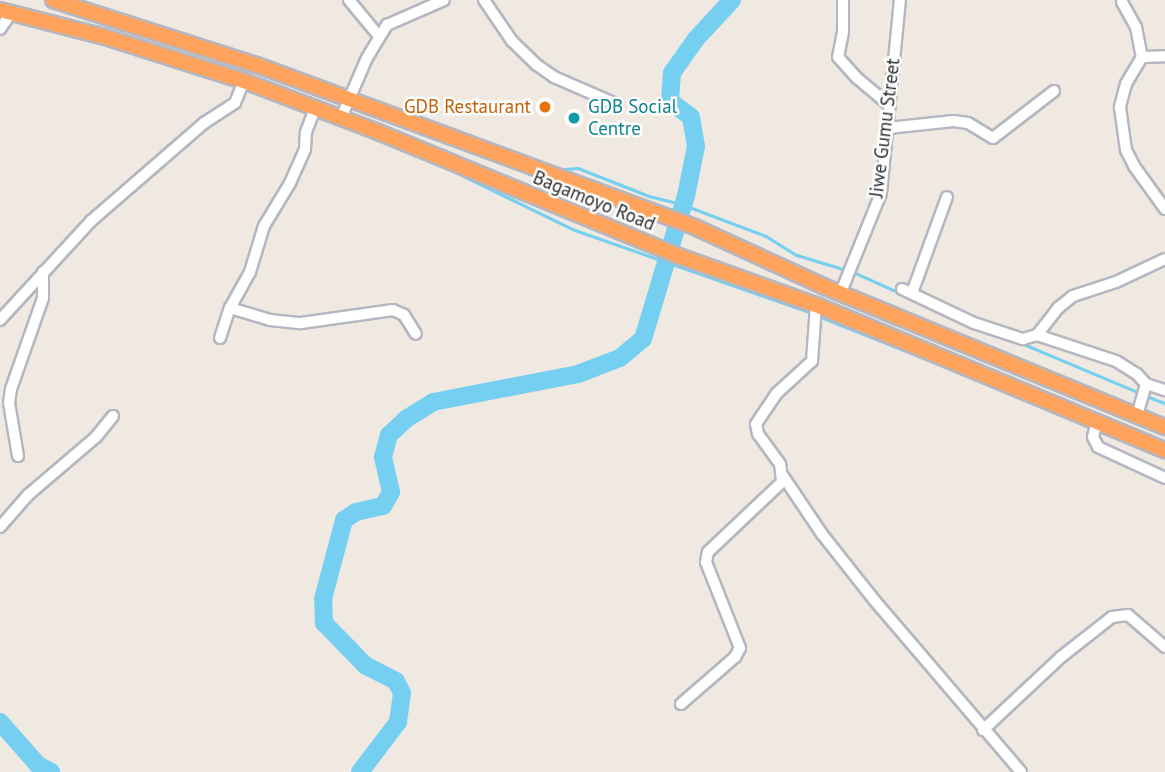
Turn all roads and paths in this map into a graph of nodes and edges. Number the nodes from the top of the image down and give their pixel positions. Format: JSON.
{"nodes":[{"id":1,"x":53,"y":0,"type":"edge"},
{"id":2,"x":348,"y":0,"type":"edge"},
{"id":3,"x":444,"y":0,"type":"edge"},
{"id":4,"x":484,"y":0,"type":"edge"},
{"id":5,"x":843,"y":0,"type":"edge"},
{"id":6,"x":900,"y":0,"type":"edge"},
{"id":7,"x":1122,"y":2,"type":"dead end"},
{"id":8,"x":5,"y":11,"type":"edge"},
{"id":9,"x":0,"y":29,"type":"edge"},
{"id":10,"x":378,"y":35,"type":"junction"},
{"id":11,"x":1165,"y":56,"type":"edge"},
{"id":12,"x":1142,"y":57,"type":"junction"},
{"id":13,"x":244,"y":81,"type":"junction"},
{"id":14,"x":1054,"y":91,"type":"dead end"},
{"id":15,"x":349,"y":99,"type":"junction"},
{"id":16,"x":616,"y":104,"type":"dead end"},
{"id":17,"x":888,"y":104,"type":"junction"},
{"id":18,"x":315,"y":108,"type":"junction"},
{"id":19,"x":341,"y":118,"type":"junction"},
{"id":20,"x":888,"y":128,"type":"junction"},
{"id":21,"x":947,"y":197,"type":"dead end"},
{"id":22,"x":1165,"y":209,"type":"edge"},
{"id":23,"x":1165,"y":259,"type":"edge"},
{"id":24,"x":43,"y":272,"type":"junction"},
{"id":25,"x":841,"y":292,"type":"junction"},
{"id":26,"x":816,"y":305,"type":"junction"},
{"id":27,"x":230,"y":308,"type":"junction"},
{"id":28,"x":0,"y":320,"type":"edge"},
{"id":29,"x":416,"y":334,"type":"dead end"},
{"id":30,"x":1037,"y":335,"type":"junction"},
{"id":31,"x":219,"y":338,"type":"dead end"},
{"id":32,"x":1146,"y":384,"type":"junction"},
{"id":33,"x":1165,"y":390,"type":"edge"},
{"id":34,"x":1136,"y":415,"type":"junction"},
{"id":35,"x":113,"y":416,"type":"dead end"},
{"id":36,"x":1097,"y":421,"type":"junction"},
{"id":37,"x":1165,"y":427,"type":"edge"},
{"id":38,"x":1165,"y":450,"type":"edge"},
{"id":39,"x":18,"y":456,"type":"dead end"},
{"id":40,"x":783,"y":476,"type":"junction"},
{"id":41,"x":1165,"y":478,"type":"edge"},
{"id":42,"x":0,"y":527,"type":"edge"},
{"id":43,"x":1165,"y":647,"type":"edge"},
{"id":44,"x":681,"y":704,"type":"dead end"},
{"id":45,"x":983,"y":730,"type":"junction"},
{"id":46,"x":1021,"y":772,"type":"edge"}],
"edges":[{"from":1,"to":15,"type":"highway","name":"Bagamoyo Road"},
{"from":2,"to":10,"type":"street"},
{"from":3,"to":10,"type":"street"},
{"from":4,"to":16,"type":"street"},
{"from":5,"to":17,"type":"street"},
{"from":6,"to":17,"type":"street","name":"Jiwe Gumu Street"},
{"from":7,"to":12,"type":"street"},
{"from":8,"to":9,"type":"street"},
{"from":8,"to":13,"type":"highway","name":"Bagamoyo Road"},
{"from":10,"to":15,"type":"street"},
{"from":11,"to":12,"type":"street"},
{"from":12,"to":22,"type":"street"},
{"from":13,"to":18,"type":"highway","name":"Bagamoyo Road"},
{"from":13,"to":24,"type":"street"},
{"from":14,"to":20,"type":"street"},
{"from":15,"to":19,"type":"street"},
{"from":15,"to":25,"type":"highway","name":"Bagamoyo Road"},
{"from":17,"to":20,"type":"street","name":"Jiwe Gumu Street"},
{"from":18,"to":19,"type":"highway","name":"Bagamoyo Road"},
{"from":18,"to":27,"type":"street"},
{"from":19,"to":26,"type":"highway","name":"Bagamoyo Road"},
{"from":20,"to":25,"type":"street","name":"Jiwe Gumu Street"},
{"from":21,"to":30,"type":"street"},
{"from":23,"to":30,"type":"street"},
{"from":24,"to":28,"type":"street"},
{"from":24,"to":39,"type":"street"},
{"from":25,"to":34,"type":"highway","name":"Bagamoyo Road"},
{"from":26,"to":36,"type":"highway","name":"Bagamoyo Road"},
{"from":26,"to":40,"type":"street"},
{"from":27,"to":29,"type":"street"},
{"from":27,"to":31,"type":"street"},
{"from":30,"to":32,"type":"street"},
{"from":32,"to":33,"type":"street"},
{"from":32,"to":34,"type":"street"},
{"from":34,"to":37,"type":"highway","name":"Bagamoyo Road"},
{"from":35,"to":42,"type":"street"},
{"from":36,"to":38,"type":"highway","name":"Bagamoyo Road"},
{"from":36,"to":41,"type":"street"},
{"from":40,"to":44,"type":"street"},
{"from":40,"to":45,"type":"street"},
{"from":43,"to":45,"type":"street"},
{"from":45,"to":46,"type":"street"}]}
